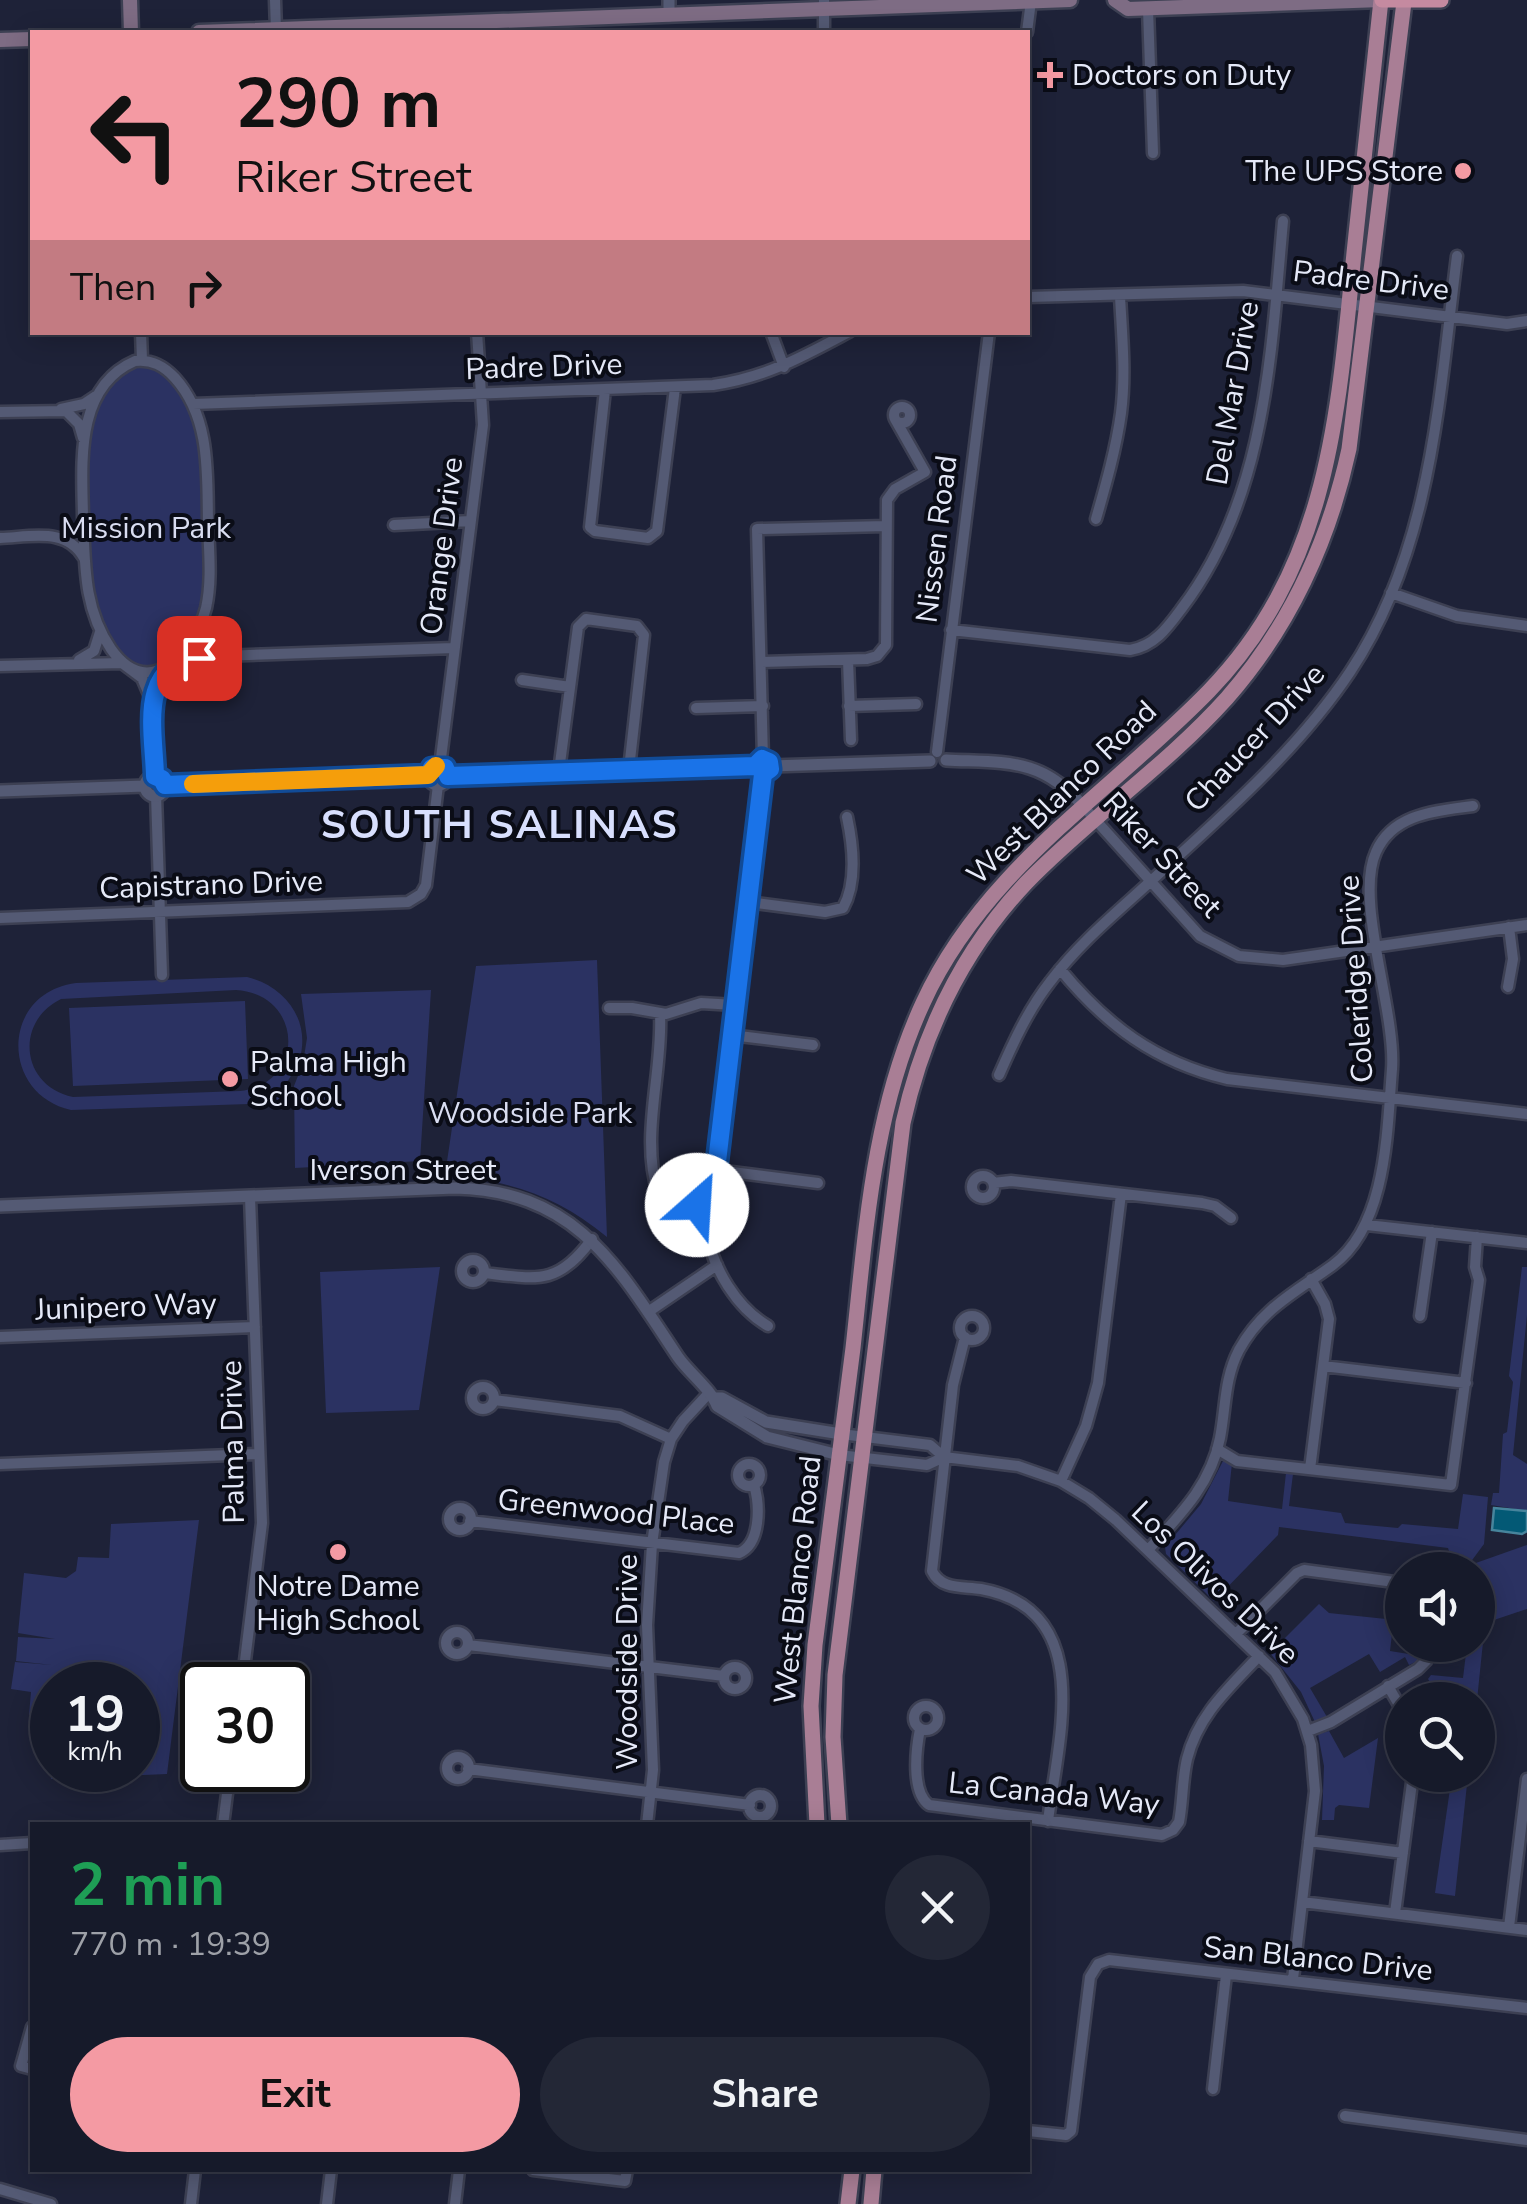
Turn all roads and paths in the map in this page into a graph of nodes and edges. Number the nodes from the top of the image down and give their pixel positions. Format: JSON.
{"nodes":[{"id":1,"x":130,"y":0,"type":"edge"},
{"id":2,"x":274,"y":0,"type":"edge"},
{"id":3,"x":1070,"y":0,"type":"edge"},
{"id":4,"x":1116,"y":0,"type":"edge"},
{"id":5,"x":1382,"y":0,"type":"edge"},
{"id":6,"x":1441,"y":0,"type":"edge"},
{"id":7,"x":1404,"y":1,"type":"edge"},
{"id":8,"x":1031,"y":2,"type":"edge"},
{"id":9,"x":824,"y":4,"type":"edge"},
{"id":10,"x":669,"y":8,"type":"edge"},
{"id":11,"x":1148,"y":9,"type":"junction"},
{"id":12,"x":515,"y":27,"type":"edge"},
{"id":13,"x":131,"y":30,"type":"edge"},
{"id":14,"x":276,"y":30,"type":"joint"},
{"id":15,"x":824,"y":30,"type":"edge"},
{"id":16,"x":1027,"y":30,"type":"edge"},
{"id":17,"x":30,"y":39,"type":"edge"},
{"id":18,"x":0,"y":40,"type":"edge"},
{"id":19,"x":1153,"y":153,"type":"dead end"},
{"id":20,"x":1283,"y":221,"type":"dead end"},
{"id":21,"x":1456,"y":256,"type":"dead end"},
{"id":22,"x":1276,"y":294,"type":"junction"},
{"id":23,"x":1120,"y":296,"type":"junction"},
{"id":24,"x":1030,"y":297,"type":"edge"},
{"id":25,"x":1350,"y":303,"type":"junction"},
{"id":26,"x":1368,"y":306,"type":"junction"},
{"id":27,"x":1449,"y":317,"type":"junction"},
{"id":28,"x":1527,"y":321,"type":"edge"},
{"id":29,"x":141,"y":335,"type":"edge"},
{"id":30,"x":477,"y":335,"type":"edge"},
{"id":31,"x":773,"y":335,"type":"edge"},
{"id":32,"x":843,"y":335,"type":"edge"},
{"id":33,"x":989,"y":335,"type":"edge"},
{"id":34,"x":142,"y":360,"type":"junction"},
{"id":35,"x":784,"y":367,"type":"junction"},
{"id":36,"x":675,"y":388,"type":"junction"},
{"id":37,"x":606,"y":390,"type":"junction"},
{"id":38,"x":98,"y":394,"type":"junction"},
{"id":39,"x":482,"y":394,"type":"junction"},
{"id":40,"x":230,"y":403,"type":"junction"},
{"id":41,"x":193,"y":404,"type":"junction"},
{"id":42,"x":55,"y":410,"type":"junction"},
{"id":43,"x":0,"y":412,"type":"edge"},
{"id":44,"x":895,"y":419,"type":"dead end"},
{"id":45,"x":201,"y":429,"type":"junction"},
{"id":46,"x":83,"y":439,"type":"junction"},
{"id":47,"x":83,"y":513,"type":"junction"},
{"id":48,"x":1096,"y":519,"type":"dead end"},
{"id":49,"x":470,"y":520,"type":"junction"},
{"id":50,"x":394,"y":525,"type":"dead end"},
{"id":51,"x":886,"y":526,"type":"junction"},
{"id":52,"x":57,"y":536,"type":"junction"},
{"id":53,"x":0,"y":538,"type":"edge"},
{"id":54,"x":85,"y":560,"type":"junction"},
{"id":55,"x":1391,"y":593,"type":"junction"},
{"id":56,"x":201,"y":621,"type":"junction"},
{"id":57,"x":1527,"y":626,"type":"edge"},
{"id":58,"x":99,"y":628,"type":"junction"},
{"id":59,"x":951,"y":630,"type":"junction"},
{"id":60,"x":454,"y":648,"type":"junction"},
{"id":61,"x":221,"y":656,"type":"junction"},
{"id":62,"x":848,"y":660,"type":"junction"},
{"id":63,"x":74,"y":662,"type":"junction"},
{"id":64,"x":762,"y":662,"type":"junction"},
{"id":65,"x":174,"y":664,"type":"junction"},
{"id":66,"x":0,"y":666,"type":"edge"},
{"id":67,"x":127,"y":666,"type":"junction"},
{"id":68,"x":522,"y":680,"type":"dead end"},
{"id":69,"x":570,"y":687,"type":"junction"},
{"id":70,"x":916,"y":704,"type":"dead end"},
{"id":71,"x":762,"y":706,"type":"junction"},
{"id":72,"x":849,"y":706,"type":"junction"},
{"id":73,"x":696,"y":708,"type":"dead end"},
{"id":74,"x":153,"y":710,"type":"junction"},
{"id":75,"x":850,"y":740,"type":"dead end"},
{"id":76,"x":938,"y":758,"type":"junction"},
{"id":77,"x":763,"y":766,"type":"junction"},
{"id":78,"x":629,"y":769,"type":"junction"},
{"id":79,"x":444,"y":771,"type":"junction"},
{"id":80,"x":559,"y":772,"type":"junction"},
{"id":81,"x":433,"y":780,"type":"junction"},
{"id":82,"x":155,"y":786,"type":"junction"},
{"id":83,"x":0,"y":791,"type":"edge"},
{"id":84,"x":1083,"y":806,"type":"junction"},
{"id":85,"x":1473,"y":806,"type":"dead end"},
{"id":86,"x":847,"y":817,"type":"dead end"},
{"id":87,"x":1096,"y":821,"type":"junction"},
{"id":88,"x":1151,"y":881,"type":"junction"},
{"id":89,"x":748,"y":902,"type":"junction"},
{"id":90,"x":160,"y":913,"type":"junction"},
{"id":91,"x":0,"y":918,"type":"edge"},
{"id":92,"x":1527,"y":925,"type":"edge"},
{"id":93,"x":1509,"y":928,"type":"junction"},
{"id":94,"x":1378,"y":947,"type":"junction"},
{"id":95,"x":1060,"y":969,"type":"junction"},
{"id":96,"x":162,"y":975,"type":"dead end"},
{"id":97,"x":1508,"y":987,"type":"dead end"},
{"id":98,"x":735,"y":1005,"type":"junction"},
{"id":99,"x":609,"y":1008,"type":"dead end"},
{"id":100,"x":660,"y":1014,"type":"junction"},
{"id":101,"x":731,"y":1036,"type":"junction"},
{"id":102,"x":813,"y":1045,"type":"dead end"},
{"id":103,"x":999,"y":1075,"type":"dead end"},
{"id":104,"x":1389,"y":1098,"type":"junction"},
{"id":105,"x":1527,"y":1114,"type":"edge"},
{"id":106,"x":716,"y":1170,"type":"junction"},
{"id":107,"x":818,"y":1183,"type":"dead end"},
{"id":108,"x":993,"y":1183,"type":"dead end"},
{"id":109,"x":1122,"y":1194,"type":"junction"},
{"id":110,"x":250,"y":1197,"type":"junction"},
{"id":111,"x":710,"y":1203,"type":"junction"},
{"id":112,"x":0,"y":1206,"type":"edge"},
{"id":113,"x":666,"y":1210,"type":"junction"},
{"id":114,"x":1231,"y":1218,"type":"dead end"},
{"id":115,"x":1367,"y":1225,"type":"junction"},
{"id":116,"x":1432,"y":1232,"type":"junction"},
{"id":117,"x":1477,"y":1236,"type":"junction"},
{"id":118,"x":592,"y":1238,"type":"junction"},
{"id":119,"x":684,"y":1241,"type":"dead end"},
{"id":120,"x":1527,"y":1243,"type":"edge"},
{"id":121,"x":718,"y":1265,"type":"junction"},
{"id":122,"x":484,"y":1273,"type":"dead end"},
{"id":123,"x":1311,"y":1279,"type":"junction"},
{"id":124,"x":648,"y":1312,"type":"junction"},
{"id":125,"x":1420,"y":1316,"type":"dead end"},
{"id":126,"x":768,"y":1326,"type":"dead end"},
{"id":127,"x":255,"y":1327,"type":"junction"},
{"id":128,"x":0,"y":1337,"type":"edge"},
{"id":129,"x":964,"y":1338,"type":"dead end"},
{"id":130,"x":1324,"y":1366,"type":"junction"},
{"id":131,"x":1466,"y":1383,"type":"junction"},
{"id":132,"x":711,"y":1396,"type":"junction"},
{"id":133,"x":494,"y":1400,"type":"dead end"},
{"id":134,"x":841,"y":1434,"type":"junction"},
{"id":135,"x":865,"y":1437,"type":"junction"},
{"id":136,"x":671,"y":1439,"type":"junction"},
{"id":137,"x":1217,"y":1449,"type":"junction"},
{"id":138,"x":259,"y":1454,"type":"junction"},
{"id":139,"x":838,"y":1456,"type":"junction"},
{"id":140,"x":944,"y":1456,"type":"junction"},
{"id":141,"x":862,"y":1458,"type":"junction"},
{"id":142,"x":0,"y":1464,"type":"edge"},
{"id":143,"x":1310,"y":1470,"type":"junction"},
{"id":144,"x":1061,"y":1481,"type":"junction"},
{"id":145,"x":754,"y":1485,"type":"dead end"},
{"id":146,"x":470,"y":1520,"type":"dead end"},
{"id":147,"x":652,"y":1544,"type":"junction"},
{"id":148,"x":1148,"y":1550,"type":"junction"},
{"id":149,"x":1385,"y":1581,"type":"edge"},
{"id":150,"x":1236,"y":1634,"type":"junction"},
{"id":151,"x":468,"y":1645,"type":"dead end"},
{"id":152,"x":1259,"y":1656,"type":"junction"},
{"id":153,"x":245,"y":1662,"type":"edge"},
{"id":154,"x":1425,"y":1662,"type":"edge"},
{"id":155,"x":650,"y":1667,"type":"junction"},
{"id":156,"x":724,"y":1676,"type":"dead end"},
{"id":157,"x":1395,"y":1682,"type":"edge"},
{"id":158,"x":1385,"y":1688,"type":"edge"},
{"id":159,"x":920,"y":1729,"type":"dead end"},
{"id":160,"x":1308,"y":1731,"type":"junction"},
{"id":161,"x":468,"y":1769,"type":"dead end"},
{"id":162,"x":1527,"y":1779,"type":"edge"},
{"id":163,"x":228,"y":1792,"type":"edge"},
{"id":164,"x":652,"y":1792,"type":"junction"},
{"id":165,"x":1411,"y":1792,"type":"edge"},
{"id":166,"x":750,"y":1805,"type":"dead end"},
{"id":167,"x":1048,"y":1820,"type":"junction"},
{"id":168,"x":224,"y":1822,"type":"edge"},
{"id":169,"x":647,"y":1822,"type":"edge"},
{"id":170,"x":817,"y":1822,"type":"edge"},
{"id":171,"x":839,"y":1822,"type":"edge"},
{"id":172,"x":1309,"y":1841,"type":"junction"},
{"id":173,"x":30,"y":1843,"type":"edge"},
{"id":174,"x":0,"y":1844,"type":"edge"},
{"id":175,"x":1403,"y":1854,"type":"junction"},
{"id":176,"x":1302,"y":1902,"type":"junction"},
{"id":177,"x":1395,"y":1912,"type":"junction"},
{"id":178,"x":1509,"y":1927,"type":"junction"},
{"id":179,"x":1527,"y":1930,"type":"edge"},
{"id":180,"x":1226,"y":1975,"type":"junction"},
{"id":181,"x":1293,"y":1980,"type":"junction"},
{"id":182,"x":1527,"y":2008,"type":"edge"},
{"id":183,"x":30,"y":2035,"type":"edge"},
{"id":184,"x":30,"y":2068,"type":"edge"},
{"id":185,"x":1213,"y":2090,"type":"dead end"},
{"id":186,"x":1345,"y":2116,"type":"dead end"},
{"id":187,"x":1030,"y":2131,"type":"edge"},
{"id":188,"x":1527,"y":2140,"type":"edge"},
{"id":189,"x":196,"y":2172,"type":"edge"},
{"id":190,"x":331,"y":2172,"type":"edge"},
{"id":191,"x":459,"y":2172,"type":"edge"},
{"id":192,"x":550,"y":2172,"type":"edge"},
{"id":193,"x":627,"y":2172,"type":"edge"},
{"id":194,"x":852,"y":2172,"type":"edge"},
{"id":195,"x":874,"y":2172,"type":"edge"},
{"id":196,"x":0,"y":2189,"type":"edge"},
{"id":197,"x":50,"y":2204,"type":"edge"},
{"id":198,"x":191,"y":2204,"type":"edge"},
{"id":199,"x":327,"y":2204,"type":"edge"},
{"id":200,"x":454,"y":2204,"type":"edge"},
{"id":201,"x":848,"y":2204,"type":"edge"},
{"id":202,"x":871,"y":2204,"type":"edge"}],
"edges":[{"from":1,"to":13,"type":"main road"},
{"from":2,"to":14,"type":"street"},
{"from":3,"to":8,"type":"main road"},
{"from":4,"to":11,"type":"main road"},
{"from":5,"to":7,"type":"highway"},
{"from":5,"to":11,"type":"main road"},
{"from":5,"to":25,"type":"main road","name":"West Blanco Road"},
{"from":6,"to":7,"type":"highway"},
{"from":7,"to":26,"type":"main road","name":"West Blanco Road"},
{"from":8,"to":9,"type":"main road"},
{"from":8,"to":16,"type":"street"},
{"from":9,"to":10,"type":"main road"},
{"from":9,"to":15,"type":"street"},
{"from":10,"to":12,"type":"main road"},
{"from":11,"to":19,"type":"street"},
{"from":12,"to":14,"type":"main road"},
{"from":17,"to":18,"type":"main road"},
{"from":20,"to":22,"type":"street","name":"Del Mar Drive"},
{"from":21,"to":27,"type":"street","name":"Chaucer Drive"},
{"from":22,"to":23,"type":"street","name":"Padre Drive"},
{"from":22,"to":25,"type":"street","name":"Padre Drive"},
{"from":22,"to":59,"type":"street","name":"Del Mar Drive"},
{"from":23,"to":24,"type":"street","name":"Padre Drive"},
{"from":23,"to":48,"type":"street"},
{"from":25,"to":26,"type":"street","name":"Padre Drive"},
{"from":25,"to":84,"type":"main road","name":"West Blanco Road"},
{"from":26,"to":27,"type":"street","name":"Padre Drive"},
{"from":26,"to":87,"type":"main road","name":"West Blanco Road"},
{"from":27,"to":28,"type":"street","name":"Padre Drive"},
{"from":27,"to":55,"type":"street","name":"Chaucer Drive"},
{"from":29,"to":34,"type":"street"},
{"from":30,"to":39,"type":"street","name":"Orange Drive"},
{"from":31,"to":35,"type":"street"},
{"from":32,"to":35,"type":"street","name":"Padre Drive"},
{"from":33,"to":59,"type":"street","name":"Nissen Road"},
{"from":34,"to":38,"type":"street"},
{"from":34,"to":41,"type":"street"},
{"from":35,"to":36,"type":"street","name":"Padre Drive"},
{"from":36,"to":37,"type":"street","name":"Padre Drive"},
{"from":36,"to":37,"type":"street"},
{"from":37,"to":39,"type":"street","name":"Padre Drive"},
{"from":38,"to":42,"type":"street"},
{"from":38,"to":46,"type":"street"},
{"from":39,"to":40,"type":"street","name":"Padre Drive"},
{"from":39,"to":49,"type":"street","name":"Orange Drive"},
{"from":40,"to":41,"type":"street","name":"Padre Drive"},
{"from":40,"to":45,"type":"street"},
{"from":41,"to":45,"type":"street"},
{"from":42,"to":43,"type":"street"},
{"from":42,"to":46,"type":"street"},
{"from":44,"to":51,"type":"street"},
{"from":45,"to":56,"type":"street"},
{"from":46,"to":47,"type":"street"},
{"from":47,"to":52,"type":"street"},
{"from":47,"to":54,"type":"street"},
{"from":49,"to":50,"type":"street"},
{"from":49,"to":60,"type":"street","name":"Orange Drive"},
{"from":51,"to":62,"type":"street"},
{"from":51,"to":64,"type":"street"},
{"from":52,"to":53,"type":"street"},
{"from":52,"to":54,"type":"street"},
{"from":54,"to":58,"type":"street"},
{"from":55,"to":57,"type":"street"},
{"from":55,"to":88,"type":"street","name":"Chaucer Drive"},
{"from":56,"to":61,"type":"street"},
{"from":56,"to":65,"type":"street"},
{"from":58,"to":63,"type":"street"},
{"from":58,"to":67,"type":"street"},
{"from":59,"to":76,"type":"street","name":"Nissen Road"},
{"from":60,"to":61,"type":"street"},
{"from":60,"to":79,"type":"street","name":"Orange Drive"},
{"from":61,"to":65,"type":"street"},
{"from":62,"to":64,"type":"street"},
{"from":62,"to":72,"type":"street"},
{"from":63,"to":66,"type":"street"},
{"from":63,"to":67,"type":"street"},
{"from":64,"to":71,"type":"street"},
{"from":65,"to":67,"type":"street"},
{"from":65,"to":74,"type":"street"},
{"from":67,"to":74,"type":"street"},
{"from":68,"to":69,"type":"street"},
{"from":69,"to":78,"type":"street"},
{"from":69,"to":80,"type":"street"},
{"from":70,"to":72,"type":"street"},
{"from":71,"to":73,"type":"street"},
{"from":71,"to":77,"type":"street"},
{"from":72,"to":75,"type":"street"},
{"from":74,"to":82,"type":"street"},
{"from":76,"to":77,"type":"street","name":"Riker Street"},
{"from":76,"to":84,"type":"street","name":"Riker Street"},
{"from":77,"to":78,"type":"street","name":"Riker Street"},
{"from":77,"to":89,"type":"street"},
{"from":78,"to":80,"type":"street","name":"Riker Street"},
{"from":79,"to":80,"type":"street","name":"Riker Street"},
{"from":79,"to":81,"type":"street"},
{"from":81,"to":82,"type":"street"},
{"from":81,"to":90,"type":"street","name":"Capistrano Drive"},
{"from":82,"to":83,"type":"street"},
{"from":82,"to":90,"type":"street"},
{"from":84,"to":87,"type":"street","name":"Riker Street"},
{"from":84,"to":134,"type":"main road","name":"West Blanco Road"},
{"from":85,"to":94,"type":"street","name":"Coleridge Drive"},
{"from":86,"to":89,"type":"street"},
{"from":87,"to":88,"type":"street","name":"Riker Street"},
{"from":87,"to":135,"type":"main road","name":"West Blanco Road"},
{"from":88,"to":94,"type":"street","name":"Riker Street"},
{"from":88,"to":95,"type":"street","name":"Chaucer Drive"},
{"from":89,"to":98,"type":"street"},
{"from":90,"to":91,"type":"street","name":"Capistrano Drive"},
{"from":90,"to":96,"type":"street"},
{"from":92,"to":93,"type":"street","name":"Riker Street"},
{"from":93,"to":94,"type":"street","name":"Riker Street"},
{"from":93,"to":97,"type":"street"},
{"from":94,"to":104,"type":"street","name":"Coleridge Drive"},
{"from":95,"to":103,"type":"street","name":"Chaucer Drive"},
{"from":95,"to":104,"type":"street"},
{"from":98,"to":100,"type":"street"},
{"from":98,"to":101,"type":"street"},
{"from":99,"to":100,"type":"street"},
{"from":100,"to":113,"type":"street"},
{"from":101,"to":102,"type":"street"},
{"from":101,"to":106,"type":"street"},
{"from":104,"to":105,"type":"street"},
{"from":104,"to":115,"type":"street","name":"Coleridge Drive"},
{"from":106,"to":107,"type":"street"},
{"from":106,"to":111,"type":"street"},
{"from":108,"to":109,"type":"street"},
{"from":109,"to":114,"type":"street"},
{"from":109,"to":144,"type":"street"},
{"from":110,"to":112,"type":"street","name":"Iverson Street"},
{"from":110,"to":118,"type":"street","name":"Iverson Street"},
{"from":110,"to":127,"type":"street","name":"Palma Drive"},
{"from":111,"to":113,"type":"street"},
{"from":111,"to":121,"type":"street"},
{"from":113,"to":119,"type":"street"},
{"from":115,"to":116,"type":"street"},
{"from":115,"to":123,"type":"street","name":"Coleridge Drive"},
{"from":116,"to":117,"type":"street"},
{"from":116,"to":125,"type":"street"},
{"from":117,"to":120,"type":"street"},
{"from":117,"to":131,"type":"street"},
{"from":118,"to":122,"type":"street"},
{"from":118,"to":124,"type":"street","name":"Iverson Street"},
{"from":121,"to":124,"type":"street"},
{"from":121,"to":126,"type":"street"},
{"from":123,"to":130,"type":"street"},
{"from":123,"to":137,"type":"street","name":"Coleridge Drive"},
{"from":124,"to":132,"type":"street","name":"Iverson Street"},
{"from":127,"to":128,"type":"street","name":"Junipero Way"},
{"from":127,"to":138,"type":"street","name":"Palma Drive"},
{"from":129,"to":140,"type":"street"},
{"from":130,"to":131,"type":"street"},
{"from":130,"to":143,"type":"street"},
{"from":131,"to":143,"type":"street"},
{"from":132,"to":134,"type":"street","name":"Iverson Street"},
{"from":132,"to":136,"type":"street","name":"Woodside Drive"},
{"from":132,"to":139,"type":"street","name":"Iverson Street"},
{"from":133,"to":136,"type":"street"},
{"from":134,"to":135,"type":"street","name":"Los Olivos Drive"},
{"from":134,"to":139,"type":"main road","name":"West Blanco Road"},
{"from":135,"to":140,"type":"street","name":"Los Olivos Drive"},
{"from":135,"to":141,"type":"main road","name":"West Blanco Road"},
{"from":136,"to":147,"type":"street","name":"Woodside Drive"},
{"from":137,"to":143,"type":"street"},
{"from":137,"to":148,"type":"street","name":"Coleridge Drive"},
{"from":138,"to":142,"type":"street"},
{"from":138,"to":153,"type":"street","name":"Palma Drive"},
{"from":139,"to":141,"type":"street","name":"Los Olivos Drive"},
{"from":139,"to":170,"type":"main road","name":"West Blanco Road"},
{"from":140,"to":141,"type":"street","name":"Los Olivos Drive"},
{"from":140,"to":144,"type":"street","name":"Los Olivos Drive"},
{"from":140,"to":167,"type":"street"},
{"from":141,"to":171,"type":"main road","name":"West Blanco Road"},
{"from":144,"to":148,"type":"street","name":"Los Olivos Drive"},
{"from":145,"to":147,"type":"street","name":"Greenwood Place"},
{"from":146,"to":147,"type":"street","name":"Greenwood Place"},
{"from":147,"to":155,"type":"street","name":"Woodside Drive"},
{"from":148,"to":150,"type":"street","name":"Los Olivos Drive"},
{"from":149,"to":150,"type":"street"},
{"from":150,"to":152,"type":"street","name":"Los Olivos Drive"},
{"from":151,"to":155,"type":"street"},
{"from":152,"to":160,"type":"street","name":"Los Olivos Drive"},
{"from":152,"to":167,"type":"street","name":"La Canada Way"},
{"from":154,"to":157,"type":"street"},
{"from":155,"to":156,"type":"street"},
{"from":155,"to":164,"type":"street","name":"Woodside Drive"},
{"from":158,"to":160,"type":"street"},
{"from":159,"to":167,"type":"street","name":"La Canada Way"},
{"from":160,"to":172,"type":"street","name":"Los Olivos Drive"},
{"from":161,"to":164,"type":"street"},
{"from":162,"to":178,"type":"street"},
{"from":163,"to":168,"type":"street"},
{"from":164,"to":166,"type":"street"},
{"from":164,"to":169,"type":"street","name":"Woodside Drive"},
{"from":165,"to":175,"type":"street"},
{"from":172,"to":175,"type":"street"},
{"from":172,"to":176,"type":"street","name":"Los Olivos Drive"},
{"from":173,"to":174,"type":"street"},
{"from":175,"to":177,"type":"street"},
{"from":176,"to":177,"type":"street"},
{"from":176,"to":181,"type":"street","name":"Los Olivos Drive"},
{"from":177,"to":178,"type":"street"},
{"from":178,"to":179,"type":"street"},
{"from":180,"to":181,"type":"street","name":"San Blanco Drive"},
{"from":180,"to":185,"type":"street"},
{"from":180,"to":187,"type":"street","name":"San Blanco Drive"},
{"from":181,"to":182,"type":"street","name":"San Blanco Drive"},
{"from":183,"to":184,"type":"street"},
{"from":186,"to":188,"type":"street"},
{"from":189,"to":198,"type":"street"},
{"from":190,"to":199,"type":"street"},
{"from":191,"to":200,"type":"street"},
{"from":192,"to":193,"type":"street"},
{"from":194,"to":201,"type":"main road"},
{"from":195,"to":202,"type":"main road"},
{"from":196,"to":197,"type":"street"}]}
